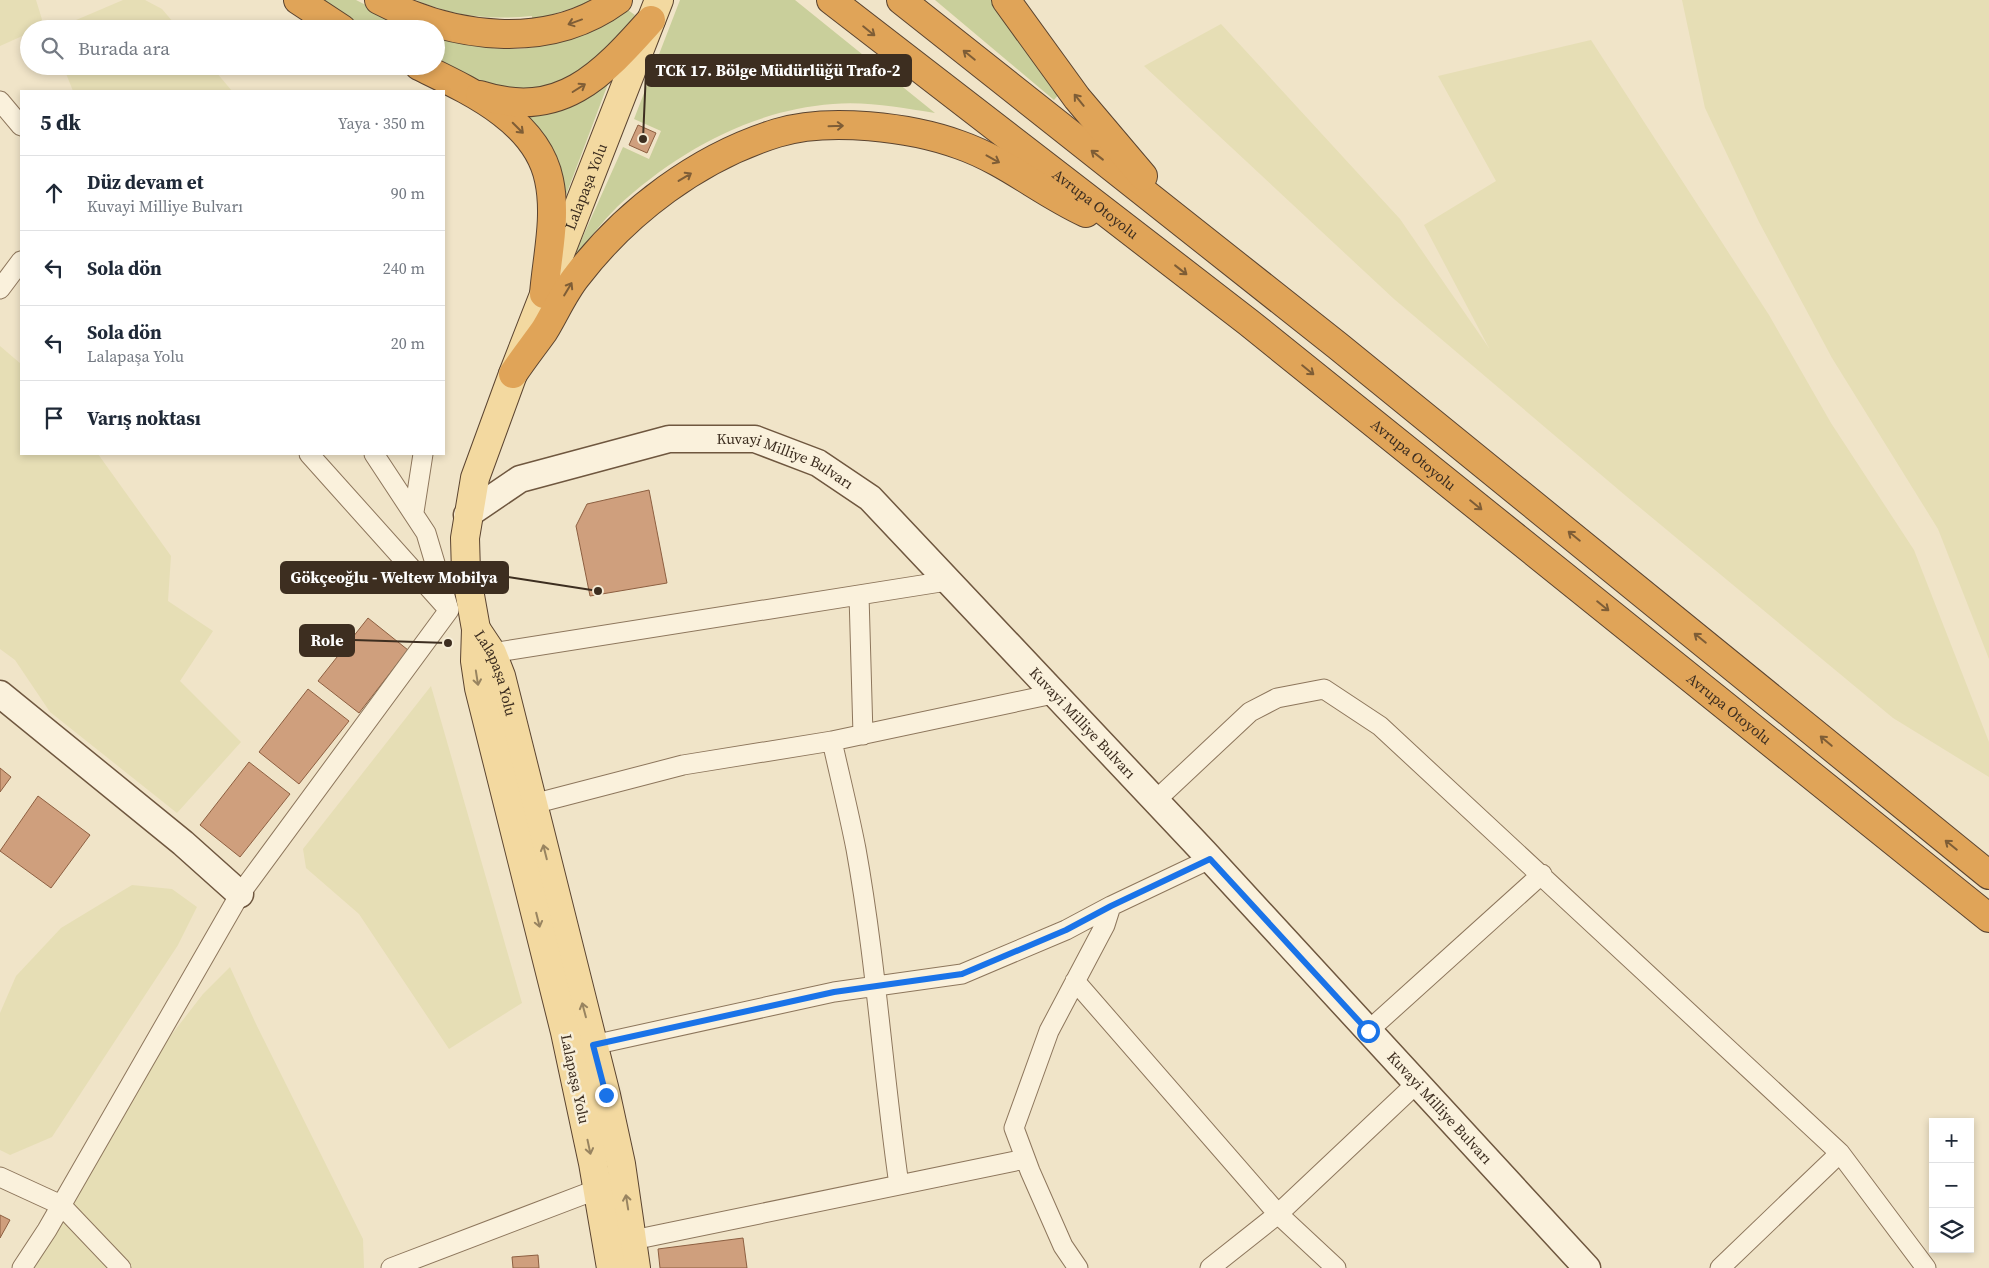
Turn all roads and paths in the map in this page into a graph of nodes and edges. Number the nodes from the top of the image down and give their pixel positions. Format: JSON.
{"nodes":[{"id":1,"x":298,"y":0,"type":"edge"},
{"id":2,"x":379,"y":0,"type":"edge"},
{"id":3,"x":618,"y":0,"type":"edge"},
{"id":4,"x":831,"y":0,"type":"edge"},
{"id":5,"x":901,"y":0,"type":"edge"},
{"id":6,"x":1006,"y":0,"type":"edge"},
{"id":7,"x":655,"y":10,"type":"edge"},
{"id":8,"x":328,"y":20,"type":"edge"},
{"id":9,"x":430,"y":20,"type":"edge"},
{"id":10,"x":445,"y":24,"type":"edge"},
{"id":11,"x":436,"y":75,"type":"edge"},
{"id":12,"x":465,"y":89,"type":"junction"},
{"id":13,"x":0,"y":101,"type":"edge"},
{"id":14,"x":20,"y":125,"type":"edge"},
{"id":15,"x":1163,"y":206,"type":"junction"},
{"id":16,"x":1142,"y":240,"type":"junction"},
{"id":17,"x":20,"y":263,"type":"edge"},
{"id":18,"x":0,"y":289,"type":"edge"},
{"id":19,"x":544,"y":294,"type":"junction"},
{"id":20,"x":513,"y":374,"type":"junction"},
{"id":21,"x":310,"y":455,"type":"edge"},
{"id":22,"x":375,"y":455,"type":"edge"},
{"id":23,"x":423,"y":455,"type":"edge"},
{"id":24,"x":414,"y":512,"type":"junction"},
{"id":25,"x":468,"y":515,"type":"junction"},
{"id":26,"x":947,"y":581,"type":"junction"},
{"id":27,"x":860,"y":595,"type":"junction"},
{"id":28,"x":449,"y":610,"type":"junction"},
{"id":29,"x":475,"y":624,"type":"junction"},
{"id":30,"x":492,"y":653,"type":"junction"},
{"id":31,"x":0,"y":694,"type":"edge"},
{"id":32,"x":1053,"y":694,"type":"junction"},
{"id":33,"x":863,"y":735,"type":"junction"},
{"id":34,"x":832,"y":741,"type":"junction"},
{"id":35,"x":1155,"y":802,"type":"junction"},
{"id":36,"x":533,"y":804,"type":"junction"},
{"id":37,"x":1210,"y":859,"type":"junction"},
{"id":38,"x":1542,"y":874,"type":"junction"},
{"id":39,"x":1989,"y":875,"type":"edge"},
{"id":40,"x":240,"y":894,"type":"junction"},
{"id":41,"x":1111,"y":906,"type":"junction"},
{"id":42,"x":1989,"y":918,"type":"edge"},
{"id":43,"x":1076,"y":981,"type":"junction"},
{"id":44,"x":876,"y":986,"type":"junction"},
{"id":45,"x":1368,"y":1031,"type":"junction"},
{"id":46,"x":593,"y":1045,"type":"junction"},
{"id":47,"x":1417,"y":1083,"type":"junction"},
{"id":48,"x":1840,"y":1153,"type":"junction"},
{"id":49,"x":1025,"y":1159,"type":"junction"},
{"id":50,"x":0,"y":1177,"type":"edge"},
{"id":51,"x":899,"y":1185,"type":"junction"},
{"id":52,"x":598,"y":1190,"type":"junction"},
{"id":53,"x":61,"y":1205,"type":"junction"},
{"id":54,"x":1278,"y":1214,"type":"junction"},
{"id":55,"x":634,"y":1240,"type":"junction"},
{"id":56,"x":22,"y":1268,"type":"edge"},
{"id":57,"x":121,"y":1268,"type":"edge"},
{"id":58,"x":391,"y":1268,"type":"edge"},
{"id":59,"x":611,"y":1268,"type":"edge"},
{"id":60,"x":636,"y":1268,"type":"edge"},
{"id":61,"x":1078,"y":1268,"type":"edge"},
{"id":62,"x":1210,"y":1268,"type":"edge"},
{"id":63,"x":1336,"y":1268,"type":"edge"},
{"id":64,"x":1587,"y":1268,"type":"edge"},
{"id":65,"x":1720,"y":1268,"type":"edge"},
{"id":66,"x":1926,"y":1268,"type":"edge"}],
"edges":[{"from":1,"to":8,"type":"highway"},
{"from":9,"to":2,"type":"highway","one_way":true},
{"from":3,"to":10,"type":"highway","one_way":true},
{"from":4,"to":16,"type":"highway","name":"Avrupa Otoyolu","one_way":true},
{"from":15,"to":5,"type":"highway","one_way":true},
{"from":15,"to":6,"type":"highway","one_way":true},
{"from":12,"to":7,"type":"highway","one_way":true},
{"from":7,"to":19,"type":"main road","name":"Lalapaşa Yolu"},
{"from":11,"to":12,"type":"highway"},
{"from":12,"to":19,"type":"highway","one_way":true},
{"from":13,"to":14,"type":"street"},
{"from":39,"to":15,"type":"highway","one_way":true},
{"from":20,"to":16,"type":"highway","one_way":true},
{"from":16,"to":42,"type":"highway","name":"Avrupa Otoyolu","one_way":true},
{"from":17,"to":18,"type":"street"},
{"from":19,"to":20,"type":"main road","name":"Lalapaşa Yolu"},
{"from":20,"to":25,"type":"main road","name":"Lalapaşa Yolu"},
{"from":21,"to":28,"type":"street"},
{"from":22,"to":24,"type":"street"},
{"from":23,"to":24,"type":"street"},
{"from":24,"to":28,"type":"street"},
{"from":25,"to":26,"type":"street","name":"Kuvayi Milliye Bulvarı"},
{"from":25,"to":29,"type":"main road","name":"Lalapaşa Yolu"},
{"from":26,"to":27,"type":"street"},
{"from":26,"to":32,"type":"street","name":"Kuvayi Milliye Bulvarı"},
{"from":27,"to":30,"type":"street"},
{"from":27,"to":33,"type":"street"},
{"from":28,"to":29,"type":"street"},
{"from":28,"to":40,"type":"street"},
{"from":29,"to":30,"type":"main road","name":"Lalapaşa Yolu"},
{"from":29,"to":52,"type":"main road","name":"Lalapaşa Yolu","one_way":true},
{"from":30,"to":36,"type":"main road","name":"Lalapaşa Yolu"},
{"from":31,"to":40,"type":"street"},
{"from":32,"to":33,"type":"street"},
{"from":32,"to":35,"type":"street","name":"Kuvayi Milliye Bulvarı"},
{"from":33,"to":34,"type":"street"},
{"from":34,"to":36,"type":"street"},
{"from":34,"to":44,"type":"street"},
{"from":35,"to":37,"type":"street","name":"Kuvayi Milliye Bulvarı"},
{"from":35,"to":38,"type":"street"},
{"from":46,"to":36,"type":"main road","name":"Lalapaşa Yolu","one_way":true},
{"from":37,"to":41,"type":"street"},
{"from":37,"to":45,"type":"street","name":"Kuvayi Milliye Bulvarı"},
{"from":38,"to":45,"type":"street"},
{"from":38,"to":48,"type":"street"},
{"from":40,"to":53,"type":"street"},
{"from":41,"to":43,"type":"street"},
{"from":41,"to":44,"type":"street"},
{"from":43,"to":49,"type":"street"},
{"from":43,"to":54,"type":"street"},
{"from":44,"to":46,"type":"street"},
{"from":44,"to":51,"type":"street"},
{"from":45,"to":47,"type":"street","name":"Kuvayi Milliye Bulvarı"},
{"from":55,"to":46,"type":"main road","name":"Lalapaşa Yolu","one_way":true},
{"from":47,"to":54,"type":"street"},
{"from":47,"to":64,"type":"street","name":"Kuvayi Milliye Bulvarı"},
{"from":48,"to":65,"type":"street"},
{"from":48,"to":66,"type":"street"},
{"from":49,"to":51,"type":"street"},
{"from":49,"to":61,"type":"street"},
{"from":50,"to":53,"type":"street"},
{"from":51,"to":55,"type":"street"},
{"from":52,"to":58,"type":"street"},
{"from":52,"to":59,"type":"main road","name":"Lalapaşa Yolu"},
{"from":53,"to":56,"type":"street"},
{"from":53,"to":57,"type":"street"},
{"from":54,"to":62,"type":"street"},
{"from":54,"to":63,"type":"street"},
{"from":55,"to":60,"type":"main road","name":"Lalapaşa Yolu"}]}
